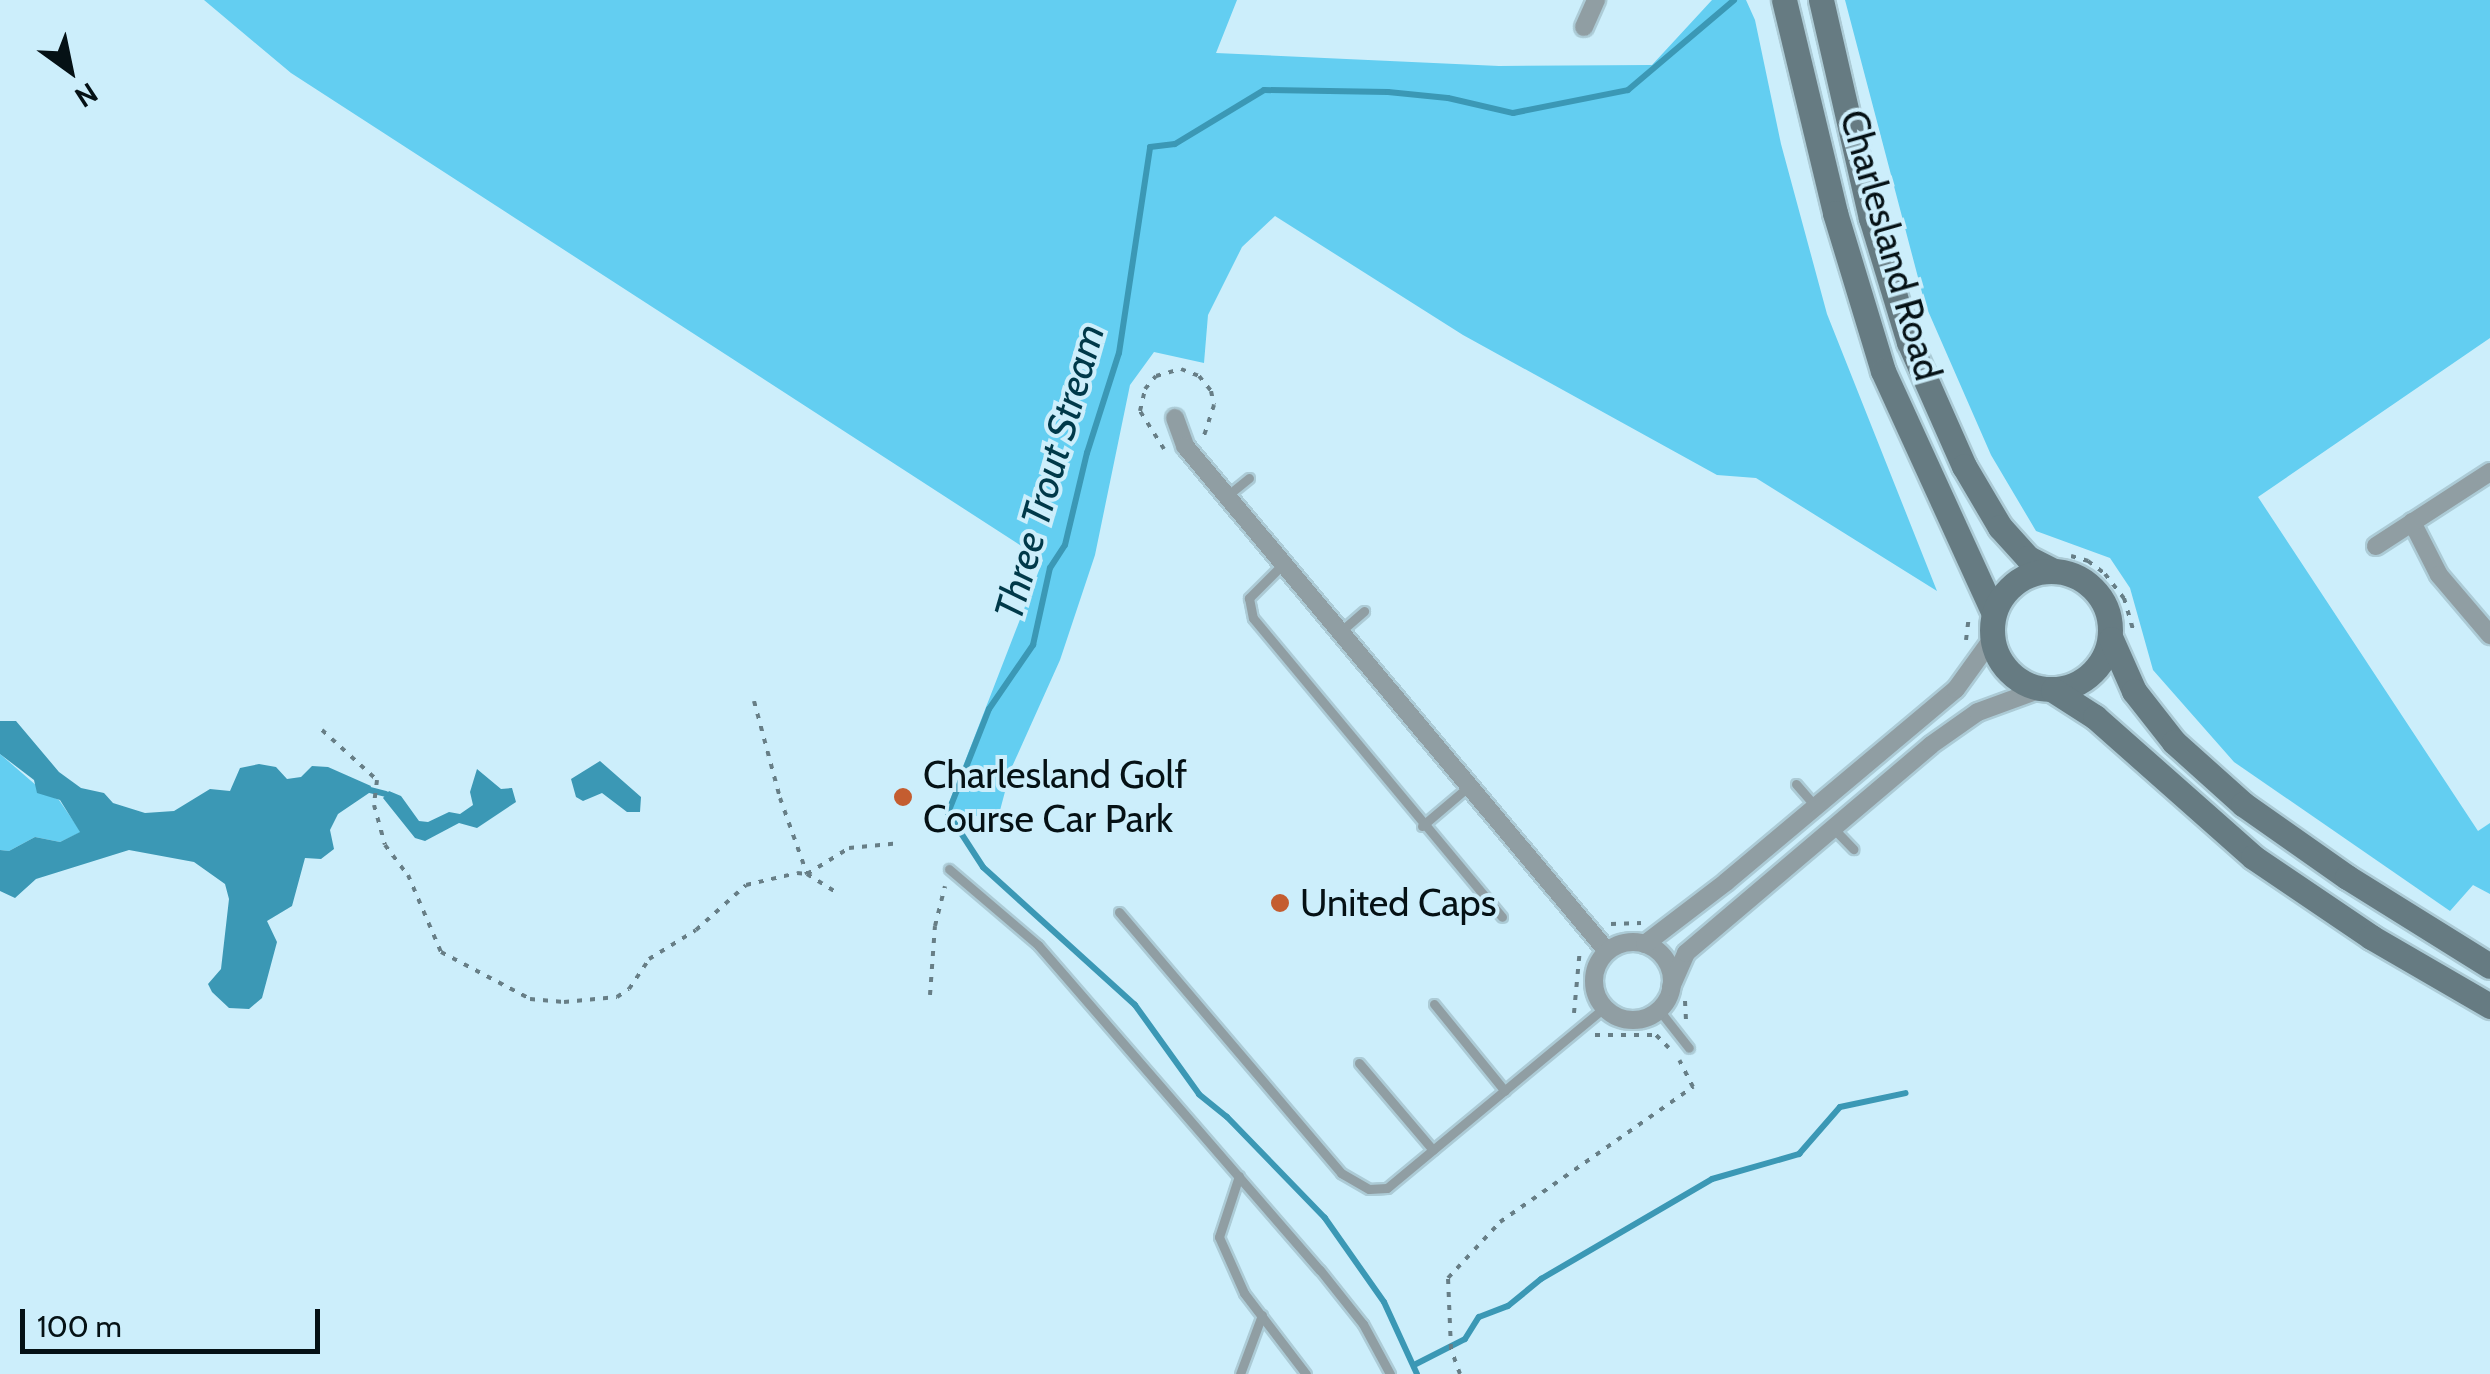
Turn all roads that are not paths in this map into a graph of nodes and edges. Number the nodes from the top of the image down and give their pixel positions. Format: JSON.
{"nodes":[{"id":1,"x":1596,"y":0,"type":"edge"},
{"id":2,"x":1821,"y":0,"type":"edge"},
{"id":3,"x":1786,"y":11,"type":"edge"},
{"id":4,"x":1584,"y":27,"type":"dead end"},
{"id":5,"x":1175,"y":418,"type":"dead end"},
{"id":6,"x":2490,"y":472,"type":"edge"},
{"id":7,"x":1249,"y":478,"type":"dead end"},
{"id":8,"x":1226,"y":496,"type":"junction"},
{"id":9,"x":2412,"y":522,"type":"junction"},
{"id":10,"x":2376,"y":546,"type":"dead end"},
{"id":11,"x":2057,"y":562,"type":"junction"},
{"id":12,"x":1283,"y":564,"type":"junction"},
{"id":13,"x":1364,"y":611,"type":"dead end"},
{"id":14,"x":1993,"y":626,"type":"junction"},
{"id":15,"x":1340,"y":632,"type":"junction"},
{"id":16,"x":2490,"y":635,"type":"edge"},
{"id":17,"x":2110,"y":639,"type":"junction"},
{"id":18,"x":2047,"y":689,"type":"junction"},
{"id":19,"x":1796,"y":784,"type":"dead end"},
{"id":20,"x":1468,"y":787,"type":"junction"},
{"id":21,"x":1817,"y":808,"type":"junction"},
{"id":22,"x":1422,"y":826,"type":"junction"},
{"id":23,"x":1833,"y":828,"type":"junction"},
{"id":24,"x":1853,"y":849,"type":"dead end"},
{"id":25,"x":948,"y":869,"type":"road end"},
{"id":26,"x":1119,"y":912,"type":"dead end"},
{"id":27,"x":1502,"y":918,"type":"dead end"},
{"id":28,"x":1646,"y":944,"type":"junction"},
{"id":29,"x":1607,"y":951,"type":"junction"},
{"id":30,"x":2490,"y":966,"type":"edge"},
{"id":31,"x":1679,"y":991,"type":"junction"},
{"id":32,"x":1434,"y":1004,"type":"dead end"},
{"id":33,"x":2490,"y":1006,"type":"edge"},
{"id":34,"x":1604,"y":1008,"type":"junction"},
{"id":35,"x":1659,"y":1010,"type":"junction"},
{"id":36,"x":1689,"y":1048,"type":"road end"},
{"id":37,"x":1359,"y":1063,"type":"dead end"},
{"id":38,"x":1505,"y":1091,"type":"junction"},
{"id":39,"x":1433,"y":1150,"type":"junction"},
{"id":40,"x":1239,"y":1176,"type":"junction"},
{"id":41,"x":1262,"y":1315,"type":"junction"},
{"id":42,"x":1240,"y":1374,"type":"edge"},
{"id":43,"x":1306,"y":1374,"type":"edge"},
{"id":44,"x":1390,"y":1374,"type":"edge"}],
"edges":[{"from":1,"to":4,"type":"street"},
{"from":2,"to":11,"type":"main road","name":"Charlesland Road"},
{"from":3,"to":14,"type":"main road","name":"Charlesland Road"},
{"from":5,"to":8,"type":"street"},
{"from":6,"to":9,"type":"street"},
{"from":7,"to":8,"type":"lane"},
{"from":8,"to":12,"type":"street"},
{"from":9,"to":10,"type":"street"},
{"from":9,"to":16,"type":"street"},
{"from":11,"to":14,"type":"main road"},
{"from":11,"to":17,"type":"main road"},
{"from":12,"to":15,"type":"street"},
{"from":12,"to":22,"type":"lane"},
{"from":13,"to":15,"type":"lane"},
{"from":14,"to":18,"type":"main road"},
{"from":14,"to":21,"type":"street"},
{"from":15,"to":20,"type":"street"},
{"from":17,"to":18,"type":"main road"},
{"from":17,"to":30,"type":"main road"},
{"from":18,"to":23,"type":"street"},
{"from":18,"to":33,"type":"main road"},
{"from":19,"to":21,"type":"lane"},
{"from":20,"to":22,"type":"lane"},
{"from":20,"to":29,"type":"street"},
{"from":21,"to":28,"type":"street"},
{"from":22,"to":27,"type":"lane"},
{"from":23,"to":24,"type":"lane"},
{"from":23,"to":31,"type":"street"},
{"from":25,"to":40,"type":"lane"},
{"from":26,"to":39,"type":"lane"},
{"from":28,"to":29,"type":"street"},
{"from":28,"to":31,"type":"street"},
{"from":29,"to":34,"type":"street"},
{"from":31,"to":35,"type":"street"},
{"from":32,"to":38,"type":"lane"},
{"from":34,"to":35,"type":"street"},
{"from":34,"to":38,"type":"lane"},
{"from":35,"to":36,"type":"lane"},
{"from":37,"to":39,"type":"lane"},
{"from":38,"to":39,"type":"lane"},
{"from":40,"to":41,"type":"lane"},
{"from":40,"to":44,"type":"lane"},
{"from":41,"to":42,"type":"lane"},
{"from":41,"to":43,"type":"lane"}]}
